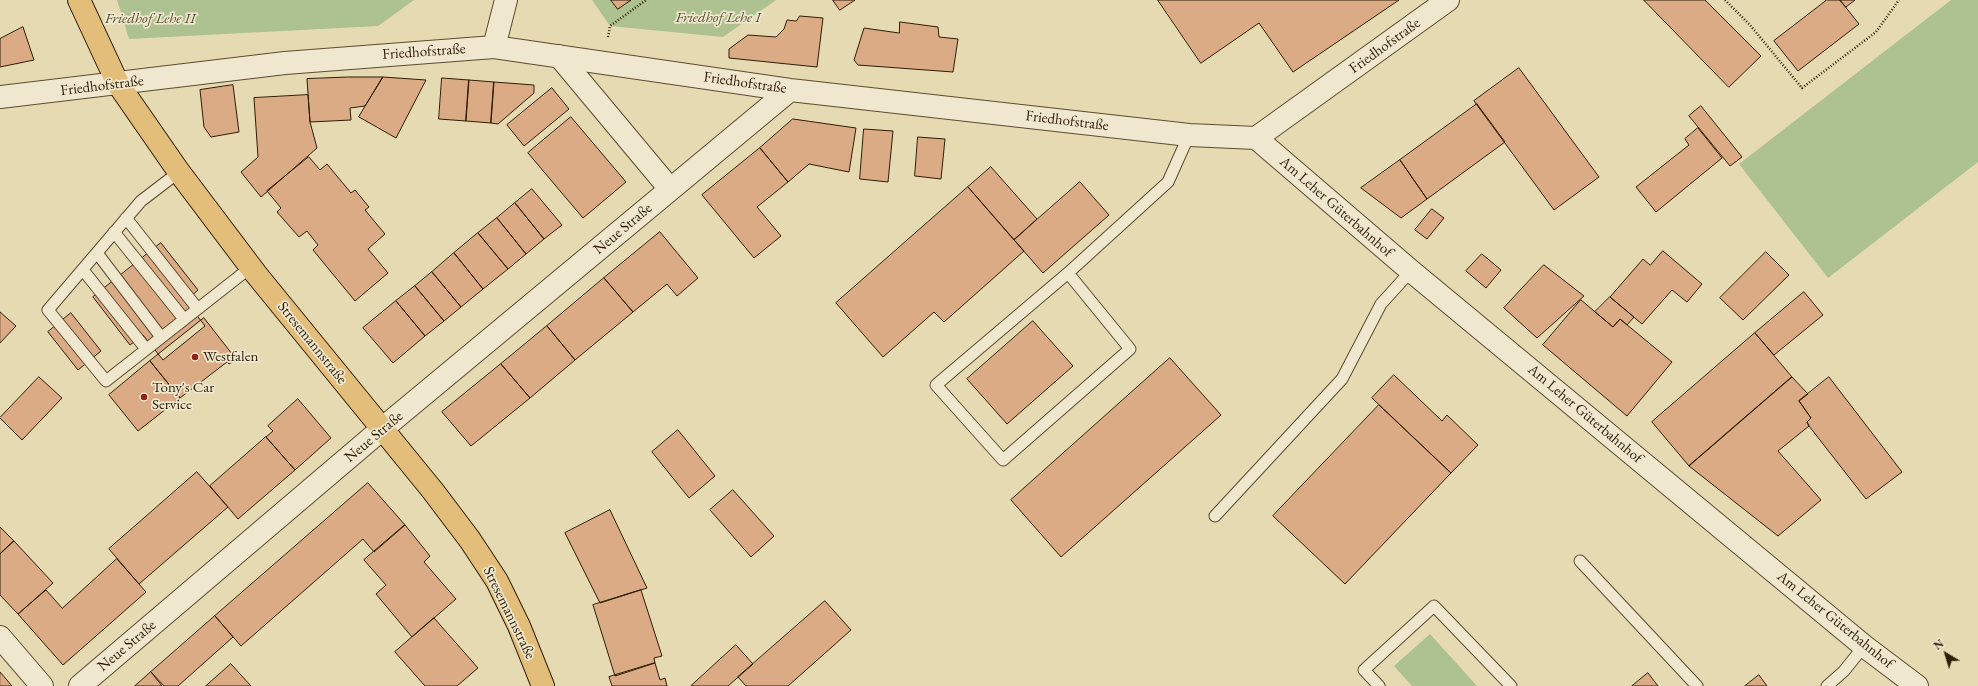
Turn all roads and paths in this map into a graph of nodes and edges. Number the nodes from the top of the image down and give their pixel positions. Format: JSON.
{"nodes":[{"id":1,"x":79,"y":0,"type":"edge"},
{"id":2,"x":506,"y":0,"type":"edge"},
{"id":3,"x":646,"y":0,"type":"edge"},
{"id":4,"x":1448,"y":0,"type":"edge"},
{"id":5,"x":1725,"y":0,"type":"edge"},
{"id":6,"x":1899,"y":0,"type":"edge"},
{"id":7,"x":494,"y":47,"type":"junction"},
{"id":8,"x":559,"y":56,"type":"junction"},
{"id":9,"x":603,"y":61,"type":"junction"},
{"id":10,"x":118,"y":84,"type":"junction"},
{"id":11,"x":790,"y":90,"type":"junction"},
{"id":12,"x":0,"y":97,"type":"edge"},
{"id":13,"x":1190,"y":135,"type":"junction"},
{"id":14,"x":1256,"y":138,"type":"junction"},
{"id":15,"x":179,"y":172,"type":"junction"},
{"id":16,"x":670,"y":190,"type":"junction"},
{"id":17,"x":126,"y":218,"type":"junction"},
{"id":18,"x":114,"y":232,"type":"junction"},
{"id":19,"x":96,"y":253,"type":"junction"},
{"id":20,"x":251,"y":267,"type":"junction"},
{"id":21,"x":83,"y":270,"type":"junction"},
{"id":22,"x":1411,"y":271,"type":"junction"},
{"id":23,"x":1068,"y":273,"type":"junction"},
{"id":24,"x":197,"y":308,"type":"junction"},
{"id":25,"x":184,"y":319,"type":"junction"},
{"id":26,"x":162,"y":336,"type":"junction"},
{"id":27,"x":146,"y":349,"type":"junction"},
{"id":28,"x":382,"y":429,"type":"junction"},
{"id":29,"x":1214,"y":516,"type":"dead end"},
{"id":30,"x":1580,"y":561,"type":"dead end"},
{"id":31,"x":0,"y":638,"type":"edge"},
{"id":32,"x":1864,"y":646,"type":"junction"},
{"id":33,"x":42,"y":686,"type":"edge"},
{"id":34,"x":80,"y":686,"type":"edge"},
{"id":35,"x":543,"y":686,"type":"edge"},
{"id":36,"x":1379,"y":686,"type":"edge"},
{"id":37,"x":1511,"y":686,"type":"edge"},
{"id":38,"x":1697,"y":686,"type":"edge"},
{"id":39,"x":1827,"y":686,"type":"edge"},
{"id":40,"x":1917,"y":686,"type":"edge"}],
"edges":[{"from":1,"to":10,"type":"main road","name":"Stresemannstraße"},
{"from":2,"to":7,"type":"street"},
{"from":3,"to":9,"type":"path"},
{"from":4,"to":14,"type":"street","name":"Friedhofstraße"},
{"from":5,"to":6,"type":"path"},
{"from":7,"to":8,"type":"street","name":"Friedhofstraße"},
{"from":7,"to":10,"type":"street","name":"Friedhofstraße"},
{"from":8,"to":9,"type":"street","name":"Friedhofstraße"},
{"from":8,"to":16,"type":"street"},
{"from":9,"to":11,"type":"street","name":"Friedhofstraße"},
{"from":10,"to":12,"type":"street","name":"Friedhofstraße"},
{"from":10,"to":15,"type":"main road","name":"Stresemannstraße"},
{"from":11,"to":13,"type":"street","name":"Friedhofstraße"},
{"from":11,"to":16,"type":"street","name":"Neue Straße"},
{"from":13,"to":14,"type":"street","name":"Friedhofstraße"},
{"from":13,"to":23,"type":"lane"},
{"from":14,"to":22,"type":"street","name":"Am Leher Güterbahnhof"},
{"from":15,"to":17,"type":"lane"},
{"from":15,"to":20,"type":"main road","name":"Stresemannstraße"},
{"from":16,"to":28,"type":"street","name":"Neue Straße"},
{"from":17,"to":18,"type":"lane"},
{"from":17,"to":24,"type":"lane"},
{"from":18,"to":19,"type":"lane"},
{"from":18,"to":25,"type":"lane"},
{"from":19,"to":21,"type":"lane"},
{"from":19,"to":26,"type":"lane"},
{"from":20,"to":24,"type":"lane"},
{"from":20,"to":28,"type":"main road","name":"Stresemannstraße"},
{"from":21,"to":27,"type":"lane"},
{"from":21,"to":27,"type":"lane"},
{"from":22,"to":29,"type":"lane"},
{"from":22,"to":32,"type":"street","name":"Am Leher Güterbahnhof"},
{"from":23,"to":23,"type":"lane"},
{"from":24,"to":25,"type":"lane"},
{"from":25,"to":26,"type":"lane"},
{"from":26,"to":27,"type":"lane"},
{"from":28,"to":34,"type":"street","name":"Neue Straße"},
{"from":28,"to":35,"type":"main road","name":"Stresemannstraße"},
{"from":30,"to":38,"type":"lane"},
{"from":31,"to":33,"type":"street"},
{"from":32,"to":39,"type":"lane"},
{"from":32,"to":40,"type":"street","name":"Am Leher Güterbahnhof"},
{"from":36,"to":37,"type":"lane"}]}
